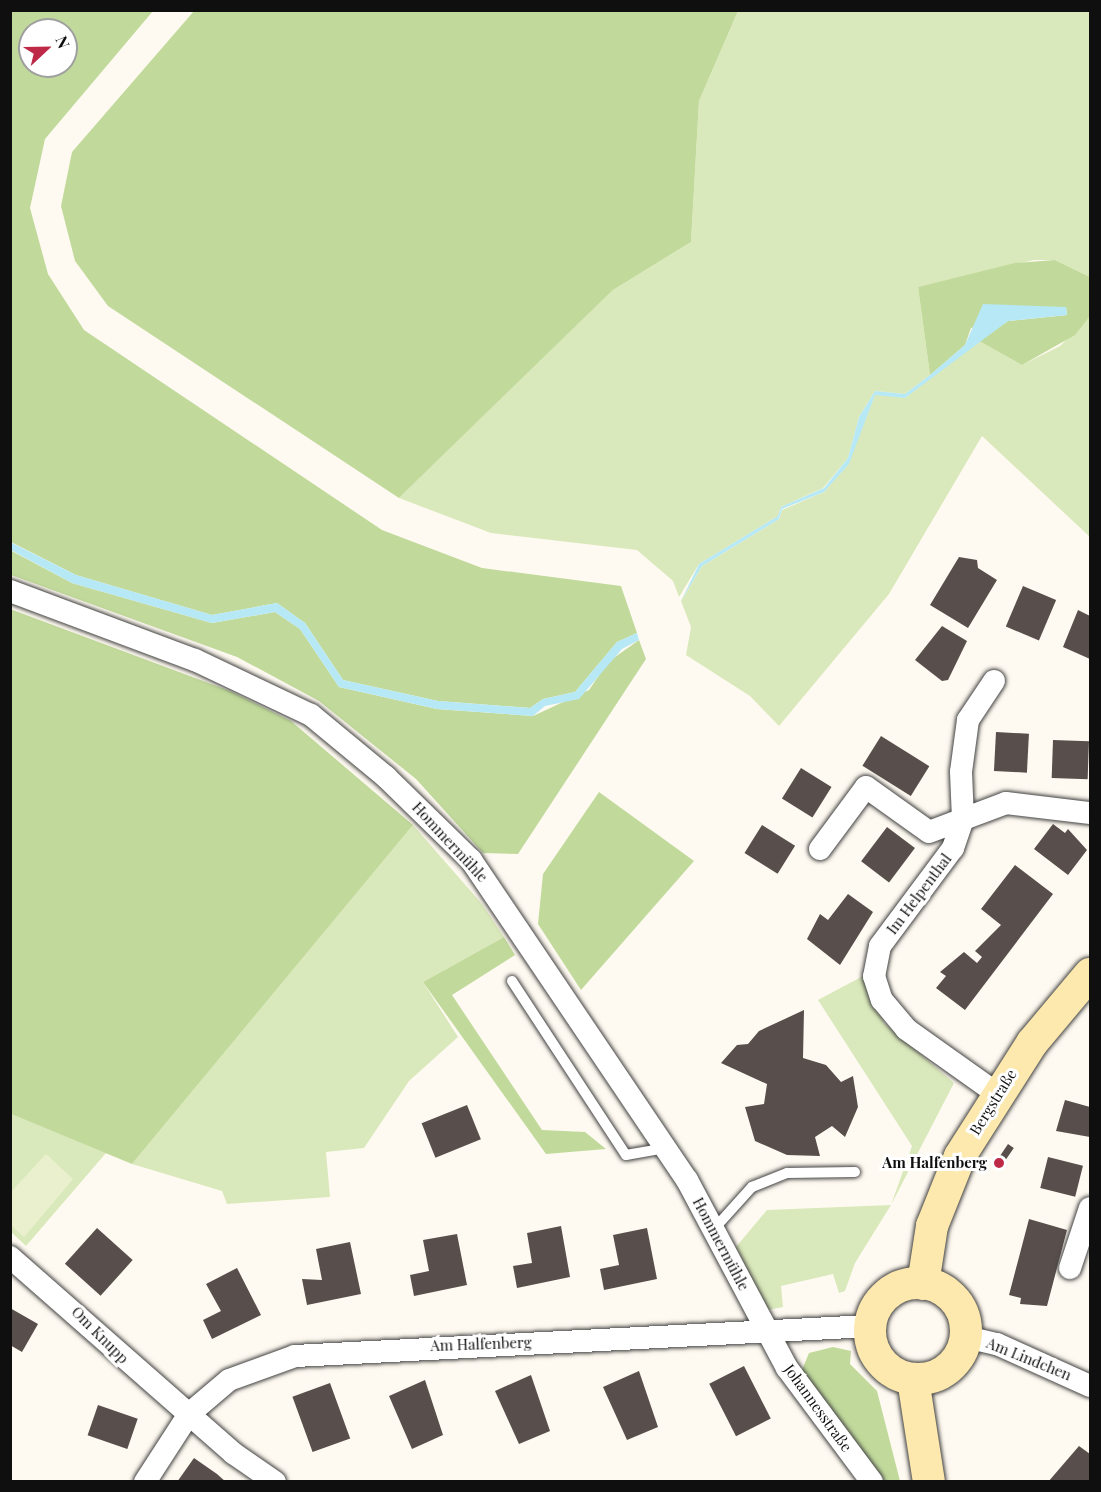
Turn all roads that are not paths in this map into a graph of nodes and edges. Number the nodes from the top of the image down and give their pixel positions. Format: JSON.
{"nodes":[{"id":1,"x":10,"y":591,"type":"edge"},
{"id":2,"x":994,"y":681,"type":"dead end"},
{"id":3,"x":1090,"y":813,"type":"edge"},
{"id":4,"x":963,"y":819,"type":"junction"},
{"id":5,"x":820,"y":849,"type":"dead end"},
{"id":6,"x":1090,"y":974,"type":"edge"},
{"id":7,"x":513,"y":981,"type":"dead end"},
{"id":8,"x":996,"y":1093,"type":"junction"},
{"id":9,"x":665,"y":1148,"type":"junction"},
{"id":10,"x":855,"y":1172,"type":"dead end"},
{"id":11,"x":1090,"y":1208,"type":"edge"},
{"id":12,"x":714,"y":1229,"type":"junction"},
{"id":13,"x":10,"y":1257,"type":"edge"},
{"id":14,"x":1070,"y":1268,"type":"dead end"},
{"id":15,"x":923,"y":1284,"type":"junction"},
{"id":16,"x":870,"y":1326,"type":"junction"},
{"id":17,"x":768,"y":1332,"type":"junction"},
{"id":18,"x":966,"y":1336,"type":"junction"},
{"id":19,"x":913,"y":1379,"type":"junction"},
{"id":20,"x":1090,"y":1386,"type":"edge"},
{"id":21,"x":189,"y":1414,"type":"junction"},
{"id":22,"x":145,"y":1482,"type":"edge"},
{"id":23,"x":275,"y":1482,"type":"edge"},
{"id":24,"x":872,"y":1482,"type":"edge"},
{"id":25,"x":929,"y":1482,"type":"edge"}],
"edges":[{"from":1,"to":9,"type":"street","name":"Hommermühle"},
{"from":2,"to":4,"type":"street","name":"Im Helpenthal"},
{"from":3,"to":4,"type":"street","name":"Im Helpenthal"},
{"from":4,"to":5,"type":"street","name":"Im Helpenthal"},
{"from":4,"to":8,"type":"street","name":"Im Helpenthal"},
{"from":6,"to":8,"type":"main road","name":"Bergstraße"},
{"from":7,"to":9,"type":"lane"},
{"from":8,"to":15,"type":"main road","name":"Bergstraße"},
{"from":9,"to":12,"type":"street","name":"Hommermühle"},
{"from":10,"to":12,"type":"lane"},
{"from":11,"to":14,"type":"street"},
{"from":12,"to":17,"type":"street","name":"Hommermühle"},
{"from":13,"to":21,"type":"street","name":"Om Knupp"},
{"from":15,"to":16,"type":"main road"},
{"from":15,"to":18,"type":"main road"},
{"from":16,"to":17,"type":"street","name":"Am Halfenberg"},
{"from":16,"to":19,"type":"main road"},
{"from":17,"to":21,"type":"street","name":"Am Halfenberg"},
{"from":17,"to":24,"type":"street","name":"Johannesstraße"},
{"from":18,"to":19,"type":"main road"},
{"from":18,"to":20,"type":"street","name":"Am Lindchen"},
{"from":19,"to":25,"type":"main road"},
{"from":21,"to":22,"type":"street","name":"Am Halfenberg"},
{"from":21,"to":23,"type":"street","name":"Om Knupp"}]}
